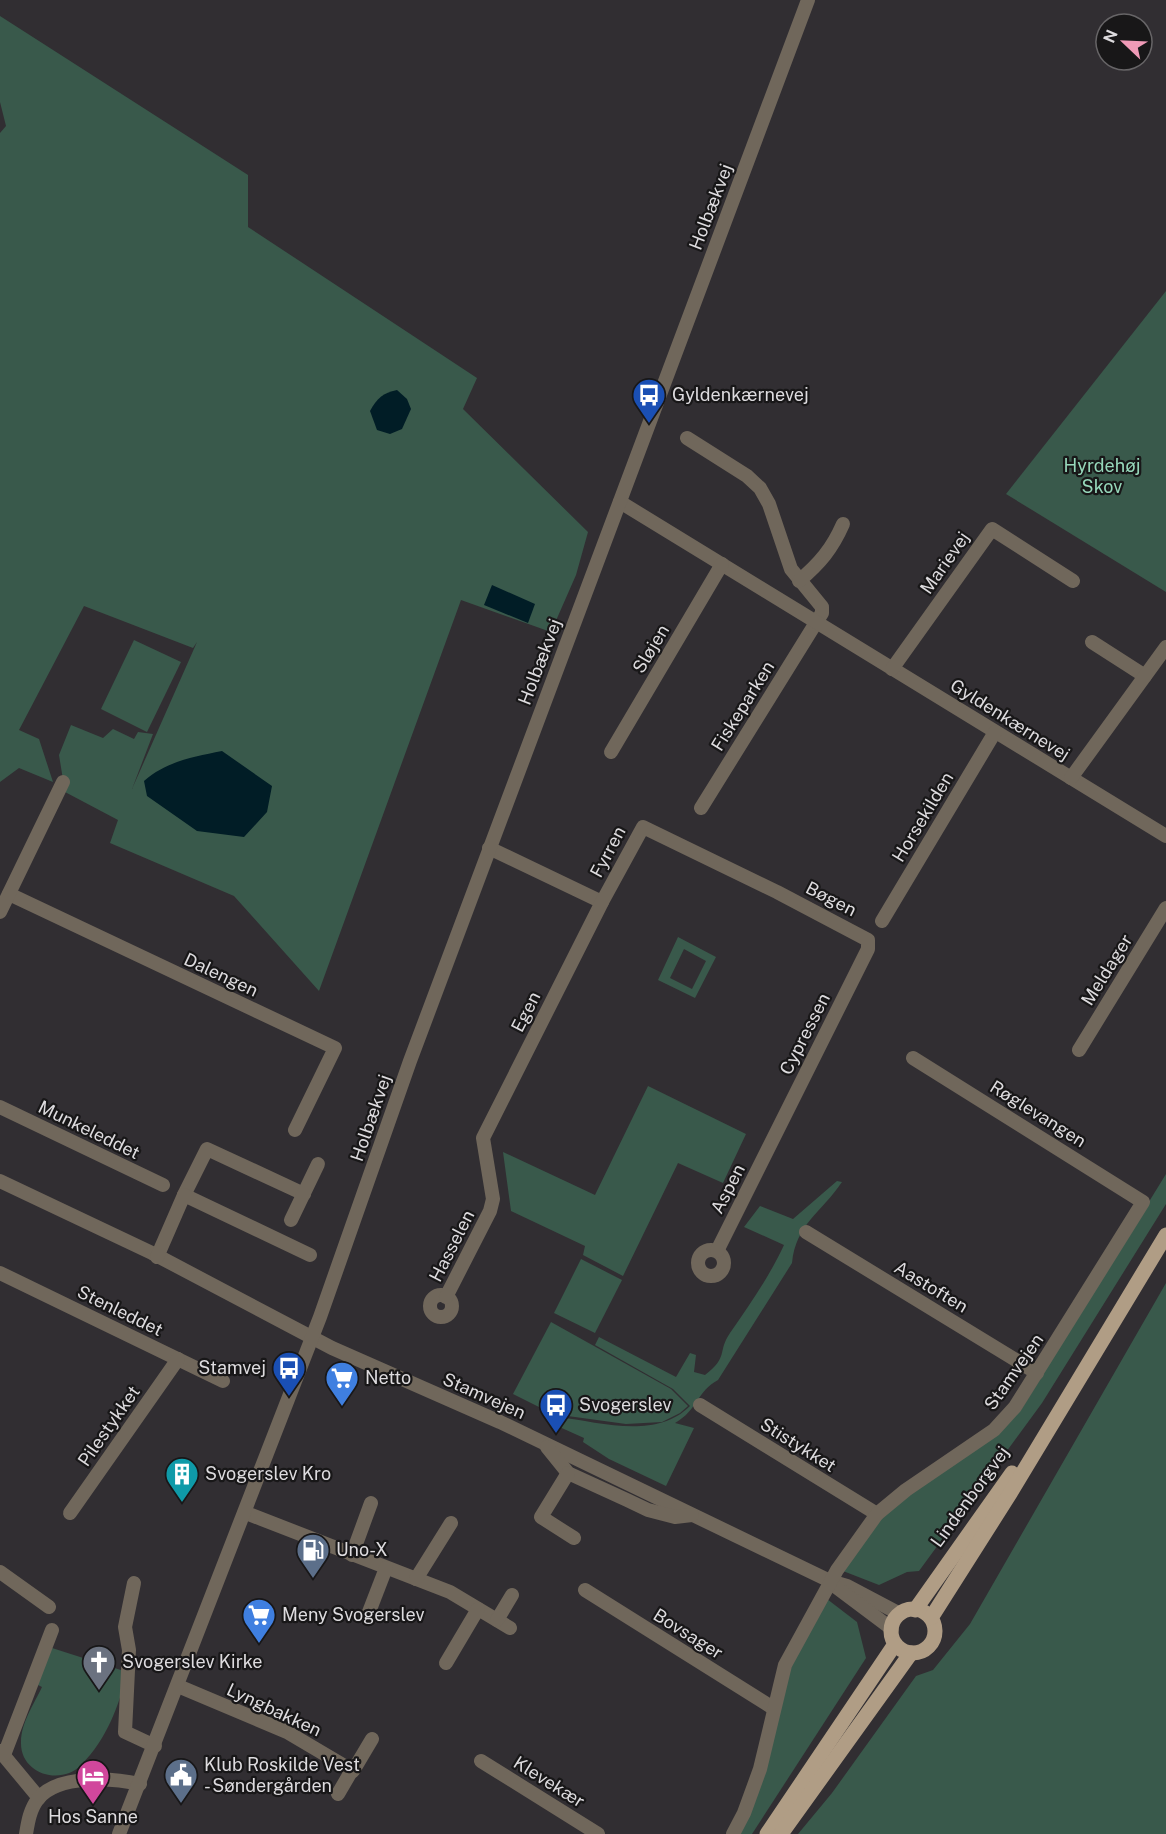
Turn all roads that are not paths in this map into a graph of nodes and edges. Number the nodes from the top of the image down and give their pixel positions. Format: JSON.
{"nodes":[{"id":1,"x":808,"y":0,"type":"edge"},
{"id":2,"x":687,"y":438,"type":"dead end"},
{"id":3,"x":620,"y":502,"type":"junction"},
{"id":4,"x":843,"y":524,"type":"dead end"},
{"id":5,"x":722,"y":564,"type":"junction"},
{"id":6,"x":799,"y":581,"type":"junction"},
{"id":7,"x":1073,"y":581,"type":"dead end"},
{"id":8,"x":816,"y":622,"type":"junction"},
{"id":9,"x":1092,"y":642,"type":"dead end"},
{"id":10,"x":1166,"y":647,"type":"edge"},
{"id":11,"x":892,"y":669,"type":"junction"},
{"id":12,"x":1145,"y":676,"type":"junction"},
{"id":13,"x":995,"y":732,"type":"junction"},
{"id":14,"x":611,"y":752,"type":"dead end"},
{"id":15,"x":1071,"y":778,"type":"junction"},
{"id":16,"x":63,"y":782,"type":"dead end"},
{"id":17,"x":701,"y":808,"type":"dead end"},
{"id":18,"x":1166,"y":836,"type":"edge"},
{"id":19,"x":489,"y":848,"type":"junction"},
{"id":20,"x":699,"y":853,"type":"joint"},
{"id":21,"x":9,"y":894,"type":"junction"},
{"id":22,"x":602,"y":902,"type":"junction"},
{"id":23,"x":1166,"y":908,"type":"edge"},
{"id":24,"x":0,"y":912,"type":"edge"},
{"id":25,"x":882,"y":921,"type":"dead end"},
{"id":26,"x":868,"y":940,"type":"joint"},
{"id":27,"x":1079,"y":1050,"type":"dead end"},
{"id":28,"x":913,"y":1058,"type":"dead end"},
{"id":29,"x":0,"y":1107,"type":"edge"},
{"id":30,"x":295,"y":1130,"type":"dead end"},
{"id":31,"x":771,"y":1143,"type":"joint"},
{"id":32,"x":318,"y":1164,"type":"dead end"},
{"id":33,"x":0,"y":1181,"type":"edge"},
{"id":34,"x":163,"y":1185,"type":"dead end"},
{"id":35,"x":304,"y":1194,"type":"junction"},
{"id":36,"x":184,"y":1195,"type":"junction"},
{"id":37,"x":1143,"y":1202,"type":"joint"},
{"id":38,"x":490,"y":1211,"type":"joint"},
{"id":39,"x":291,"y":1220,"type":"dead end"},
{"id":40,"x":806,"y":1232,"type":"dead end"},
{"id":41,"x":1166,"y":1235,"type":"edge"},
{"id":42,"x":717,"y":1251,"type":"dead end"},
{"id":43,"x":310,"y":1255,"type":"dead end"},
{"id":44,"x":157,"y":1257,"type":"junction"},
{"id":45,"x":0,"y":1273,"type":"edge"},
{"id":46,"x":446,"y":1297,"type":"dead end"},
{"id":47,"x":312,"y":1338,"type":"junction"},
{"id":48,"x":178,"y":1359,"type":"junction"},
{"id":49,"x":1037,"y":1373,"type":"junction"},
{"id":50,"x":224,"y":1382,"type":"dead end"},
{"id":51,"x":700,"y":1406,"type":"dead end"},
{"id":52,"x":1059,"y":1408,"type":"junction"},
{"id":53,"x":543,"y":1443,"type":"junction"},
{"id":54,"x":568,"y":1473,"type":"junction"},
{"id":55,"x":371,"y":1503,"type":"dead end"},
{"id":56,"x":70,"y":1513,"type":"dead end"},
{"id":57,"x":246,"y":1513,"type":"junction"},
{"id":58,"x":877,"y":1514,"type":"junction"},
{"id":59,"x":693,"y":1515,"type":"junction"},
{"id":60,"x":451,"y":1523,"type":"dead end"},
{"id":61,"x":574,"y":1538,"type":"dead end"},
{"id":62,"x":352,"y":1555,"type":"junction"},
{"id":63,"x":386,"y":1568,"type":"junction"},
{"id":64,"x":0,"y":1572,"type":"edge"},
{"id":65,"x":416,"y":1579,"type":"junction"},
{"id":66,"x":830,"y":1581,"type":"junction"},
{"id":67,"x":134,"y":1583,"type":"dead end"},
{"id":68,"x":585,"y":1590,"type":"dead end"},
{"id":69,"x":512,"y":1595,"type":"dead end"},
{"id":70,"x":49,"y":1607,"type":"dead end"},
{"id":71,"x":478,"y":1609,"type":"junction"},
{"id":72,"x":369,"y":1612,"type":"dead end"},
{"id":73,"x":907,"y":1612,"type":"junction"},
{"id":74,"x":931,"y":1618,"type":"junction"},
{"id":75,"x":497,"y":1620,"type":"junction"},
{"id":76,"x":510,"y":1628,"type":"dead end"},
{"id":77,"x":52,"y":1630,"type":"dead end"},
{"id":78,"x":893,"y":1636,"type":"junction"},
{"id":79,"x":911,"y":1653,"type":"junction"},
{"id":80,"x":446,"y":1663,"type":"dead end"},
{"id":81,"x":177,"y":1686,"type":"junction"},
{"id":82,"x":773,"y":1708,"type":"junction"},
{"id":83,"x":372,"y":1739,"type":"dead end"},
{"id":84,"x":155,"y":1746,"type":"junction"},
{"id":85,"x":2,"y":1753,"type":"edge"},
{"id":86,"x":481,"y":1761,"type":"dead end"},
{"id":87,"x":352,"y":1770,"type":"junction"},
{"id":88,"x":140,"y":1784,"type":"junction"},
{"id":89,"x":338,"y":1794,"type":"dead end"},
{"id":90,"x":39,"y":1798,"type":"junction"},
{"id":91,"x":26,"y":1834,"type":"edge"},
{"id":92,"x":119,"y":1834,"type":"edge"},
{"id":93,"x":598,"y":1834,"type":"edge"},
{"id":94,"x":733,"y":1834,"type":"edge"},
{"id":95,"x":767,"y":1834,"type":"edge"},
{"id":96,"x":781,"y":1834,"type":"edge"}],
"edges":[{"from":1,"to":3,"type":"street","name":"Holbækvej"},
{"from":2,"to":6,"type":"street"},
{"from":3,"to":5,"type":"street","name":"Gyldenkærnevej"},
{"from":3,"to":19,"type":"street","name":"Holbækvej"},
{"from":4,"to":6,"type":"street"},
{"from":5,"to":8,"type":"street","name":"Gyldenkærnevej"},
{"from":5,"to":14,"type":"street","name":"Sløjen"},
{"from":6,"to":8,"type":"street"},
{"from":7,"to":11,"type":"street","name":"Marievej"},
{"from":8,"to":11,"type":"street","name":"Gyldenkærnevej"},
{"from":8,"to":17,"type":"street","name":"Fiskeparken"},
{"from":9,"to":12,"type":"street"},
{"from":10,"to":12,"type":"street"},
{"from":11,"to":13,"type":"street","name":"Gyldenkærnevej"},
{"from":12,"to":15,"type":"street"},
{"from":13,"to":15,"type":"street","name":"Gyldenkærnevej"},
{"from":13,"to":25,"type":"street","name":"Horsekilden"},
{"from":15,"to":18,"type":"street","name":"Gyldenkærnevej"},
{"from":16,"to":21,"type":"street"},
{"from":19,"to":22,"type":"street","name":"Fyrren"},
{"from":19,"to":47,"type":"street","name":"Holbækvej"},
{"from":20,"to":22,"type":"street","name":"Fyrren"},
{"from":20,"to":26,"type":"street","name":"Bøgen"},
{"from":21,"to":24,"type":"street"},
{"from":21,"to":30,"type":"street","name":"Dalengen"},
{"from":22,"to":38,"type":"street","name":"Egen"},
{"from":23,"to":27,"type":"street","name":"Meldager"},
{"from":26,"to":31,"type":"street","name":"Cypressen"},
{"from":28,"to":37,"type":"street","name":"Røglevangen"},
{"from":29,"to":34,"type":"street","name":"Munkeleddet"},
{"from":31,"to":42,"type":"street","name":"Aspen"},
{"from":32,"to":35,"type":"street"},
{"from":33,"to":44,"type":"street","name":"Stamvejen"},
{"from":35,"to":36,"type":"street"},
{"from":35,"to":39,"type":"street"},
{"from":36,"to":43,"type":"street"},
{"from":36,"to":44,"type":"street"},
{"from":37,"to":49,"type":"street","name":"Stamvejen"},
{"from":38,"to":46,"type":"street","name":"Hasselen"},
{"from":40,"to":49,"type":"street","name":"Aastoften"},
{"from":41,"to":52,"type":"main road","name":"Lindenborgvej"},
{"from":44,"to":47,"type":"street","name":"Stamvejen"},
{"from":45,"to":48,"type":"street","name":"Stenleddet"},
{"from":47,"to":53,"type":"street","name":"Stamvejen"},
{"from":47,"to":57,"type":"street","name":"Holbækvej"},
{"from":48,"to":50,"type":"street","name":"Stenleddet"},
{"from":48,"to":56,"type":"street","name":"Pilestykket"},
{"from":49,"to":58,"type":"street","name":"Stamvejen"},
{"from":51,"to":58,"type":"street","name":"Stistykket"},
{"from":52,"to":73,"type":"main road","name":"Lindenborgvej"},
{"from":52,"to":74,"type":"main road","name":"Lindenborgvej"},
{"from":53,"to":54,"type":"street"},
{"from":53,"to":59,"type":"street","name":"Stamvejen"},
{"from":54,"to":59,"type":"street"},
{"from":54,"to":61,"type":"street"},
{"from":55,"to":62,"type":"street"},
{"from":57,"to":62,"type":"street"},
{"from":57,"to":81,"type":"street","name":"Holbækvej"},
{"from":58,"to":66,"type":"street","name":"Stamvejen"},
{"from":59,"to":66,"type":"street","name":"Stamvejen"},
{"from":60,"to":65,"type":"street"},
{"from":62,"to":63,"type":"street"},
{"from":63,"to":65,"type":"street"},
{"from":63,"to":72,"type":"street"},
{"from":64,"to":70,"type":"street"},
{"from":65,"to":71,"type":"street"},
{"from":66,"to":73,"type":"street","name":"Stamvejen"},
{"from":66,"to":78,"type":"street","name":"Stamvejen"},
{"from":66,"to":82,"type":"street","name":"Stamvejen"},
{"from":67,"to":84,"type":"street"},
{"from":68,"to":82,"type":"street","name":"Bovsager"},
{"from":69,"to":75,"type":"street"},
{"from":71,"to":75,"type":"street"},
{"from":71,"to":80,"type":"street"},
{"from":73,"to":74,"type":"main road"},
{"from":73,"to":78,"type":"main road"},
{"from":74,"to":79,"type":"main road"},
{"from":75,"to":76,"type":"street"},
{"from":77,"to":85,"type":"street"},
{"from":78,"to":79,"type":"main road"},
{"from":78,"to":95,"type":"main road"},
{"from":79,"to":96,"type":"main road"},
{"from":81,"to":84,"type":"street","name":"Holbækvej"},
{"from":81,"to":87,"type":"street","name":"Lyngbakken"},
{"from":82,"to":94,"type":"street","name":"Stamvejen"},
{"from":83,"to":87,"type":"street"},
{"from":84,"to":88,"type":"street","name":"Holbækvej"},
{"from":85,"to":90,"type":"street"},
{"from":86,"to":93,"type":"street","name":"Klevekær"},
{"from":87,"to":89,"type":"street"},
{"from":88,"to":90,"type":"street"},
{"from":88,"to":92,"type":"street","name":"Holbækvej"},
{"from":90,"to":91,"type":"street"}]}
